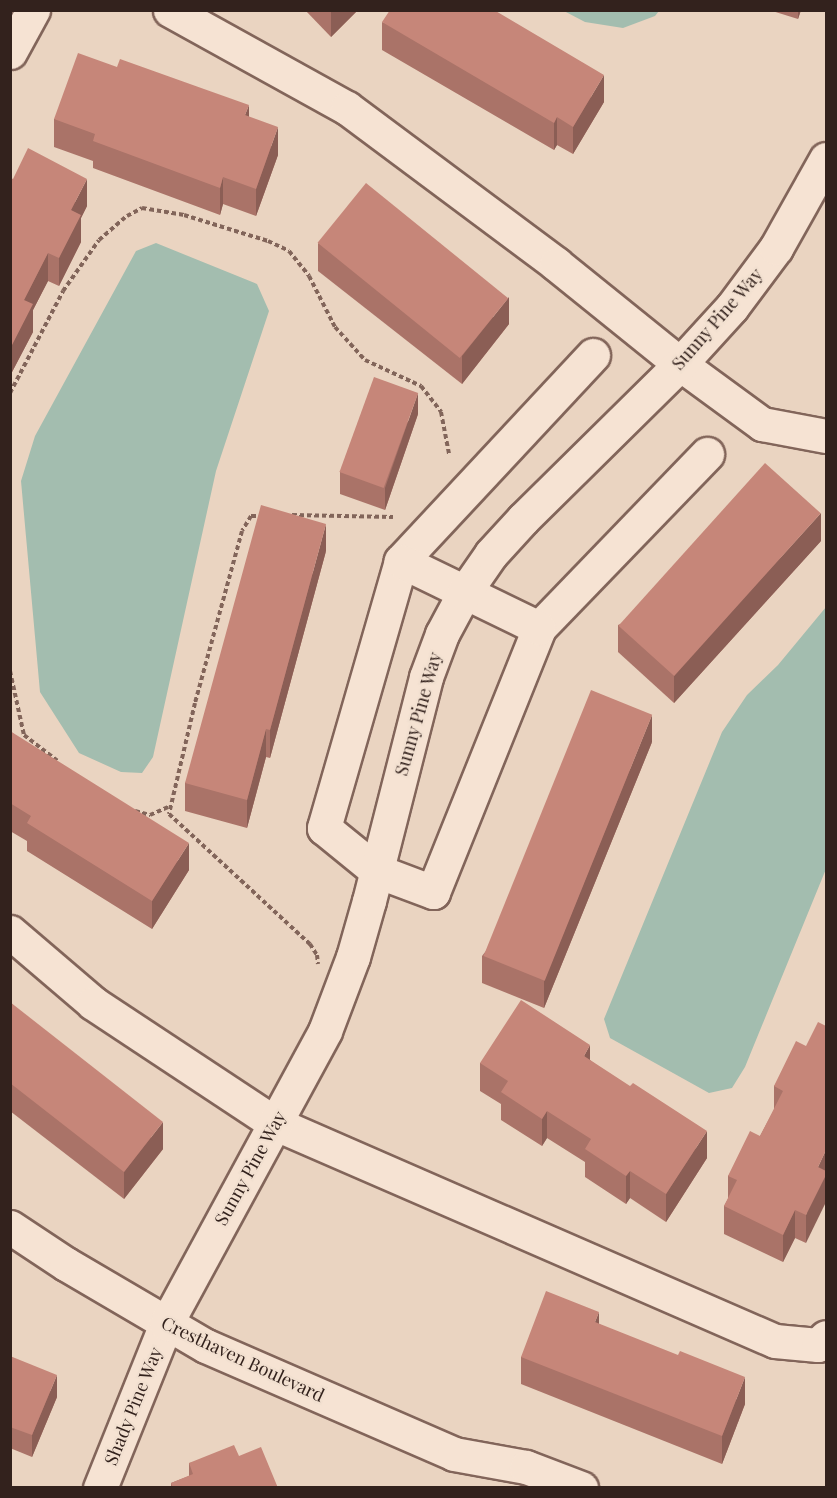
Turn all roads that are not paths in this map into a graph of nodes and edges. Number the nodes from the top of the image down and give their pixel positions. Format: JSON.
{"nodes":[{"id":1,"x":33,"y":10,"type":"edge"},
{"id":2,"x":170,"y":10,"type":"edge"},
{"id":3,"x":10,"y":52,"type":"edge"},
{"id":4,"x":826,"y":159,"type":"edge"},
{"id":5,"x":592,"y":355,"type":"dead end"},
{"id":6,"x":680,"y":364,"type":"junction"},
{"id":7,"x":826,"y":436,"type":"edge"},
{"id":8,"x":707,"y":454,"type":"dead end"},
{"id":9,"x":401,"y":561,"type":"junction"},
{"id":10,"x":464,"y":593,"type":"junction"},
{"id":11,"x":539,"y":628,"type":"junction"},
{"id":12,"x":377,"y":871,"type":"junction"},
{"id":13,"x":10,"y":932,"type":"edge"},
{"id":14,"x":274,"y":1123,"type":"junction"},
{"id":15,"x":10,"y":1227,"type":"edge"},
{"id":16,"x":166,"y":1324,"type":"junction"},
{"id":17,"x":826,"y":1337,"type":"edge"},
{"id":18,"x":454,"y":1454,"type":"junction"},
{"id":19,"x":100,"y":1488,"type":"edge"},
{"id":20,"x":496,"y":1488,"type":"edge"},
{"id":21,"x":581,"y":1488,"type":"edge"}],
"edges":[{"from":1,"to":3,"type":"street"},
{"from":2,"to":6,"type":"street"},
{"from":4,"to":6,"type":"street","name":"Sunny Pine Way"},
{"from":5,"to":9,"type":"street"},
{"from":6,"to":7,"type":"street"},
{"from":6,"to":10,"type":"street","name":"Sunny Pine Way"},
{"from":8,"to":11,"type":"street"},
{"from":9,"to":10,"type":"street"},
{"from":9,"to":12,"type":"street"},
{"from":10,"to":11,"type":"street"},
{"from":10,"to":12,"type":"street","name":"Sunny Pine Way"},
{"from":11,"to":12,"type":"street"},
{"from":12,"to":14,"type":"street","name":"Sunny Pine Way"},
{"from":13,"to":14,"type":"street"},
{"from":14,"to":16,"type":"street","name":"Sunny Pine Way"},
{"from":14,"to":17,"type":"street"},
{"from":15,"to":16,"type":"street","name":"Cresthaven Boulevard"},
{"from":16,"to":18,"type":"street","name":"Cresthaven Boulevard"},
{"from":16,"to":19,"type":"street","name":"Shady Pine Way"},
{"from":18,"to":20,"type":"street","name":"Cresthaven Boulevard"},
{"from":18,"to":21,"type":"street","name":"Cresthaven Boulevard"}]}
